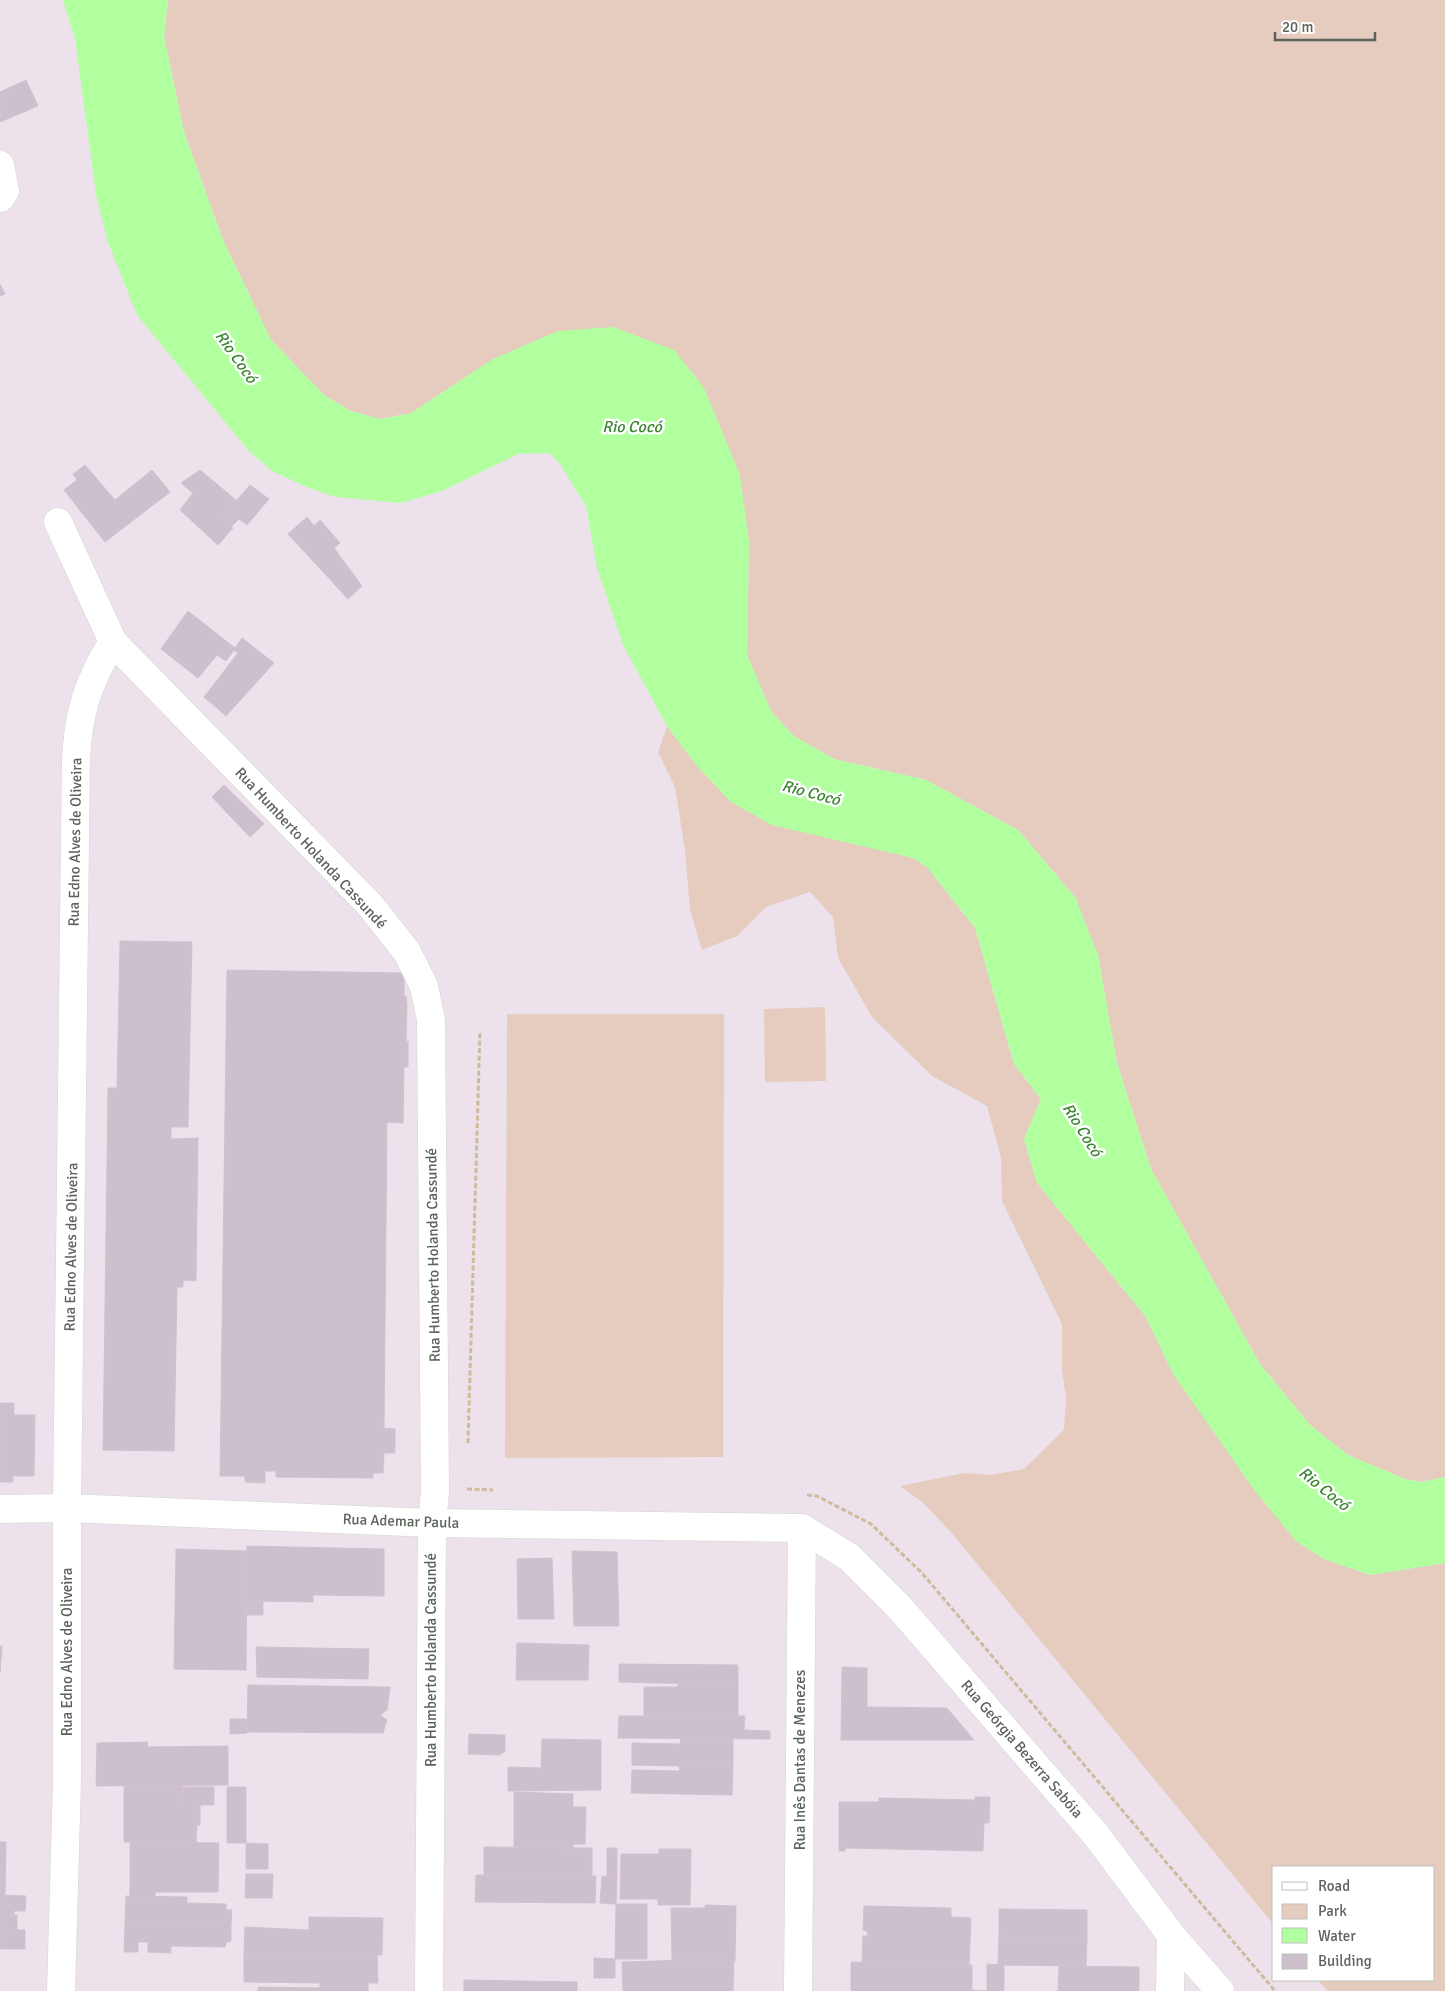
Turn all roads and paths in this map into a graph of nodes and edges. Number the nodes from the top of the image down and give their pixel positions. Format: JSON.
{"nodes":[{"id":1,"x":0,"y":165,"type":"edge"},
{"id":2,"x":0,"y":198,"type":"edge"},
{"id":3,"x":58,"y":522,"type":"dead end"},
{"id":4,"x":113,"y":642,"type":"junction"},
{"id":5,"x":67,"y":1508,"type":"junction"},
{"id":6,"x":0,"y":1509,"type":"edge"},
{"id":7,"x":432,"y":1523,"type":"junction"},
{"id":8,"x":802,"y":1528,"type":"junction"},
{"id":9,"x":1171,"y":1935,"type":"junction"},
{"id":10,"x":61,"y":1991,"type":"edge"},
{"id":11,"x":430,"y":1991,"type":"edge"},
{"id":12,"x":798,"y":1991,"type":"edge"},
{"id":13,"x":1170,"y":1991,"type":"edge"},
{"id":14,"x":1220,"y":1991,"type":"edge"}],
"edges":[{"from":1,"to":2,"type":"street"},
{"from":3,"to":4,"type":"street"},
{"from":4,"to":5,"type":"street","name":"Rua Edno Alves de Oliveira"},
{"from":4,"to":7,"type":"street","name":"Rua Humberto Holanda Cassundé"},
{"from":5,"to":6,"type":"street","name":"Rua Ademar Paula"},
{"from":5,"to":7,"type":"street","name":"Rua Ademar Paula"},
{"from":5,"to":10,"type":"street","name":"Rua Edno Alves de Oliveira"},
{"from":7,"to":8,"type":"street","name":"Rua Ademar Paula"},
{"from":7,"to":11,"type":"street","name":"Rua Humberto Holanda Cassundé"},
{"from":8,"to":9,"type":"street","name":"Rua Geórgia Bezerra Sabóia"},
{"from":8,"to":12,"type":"street","name":"Rua Inês Dantas de Menezes"},
{"from":9,"to":13,"type":"street"},
{"from":9,"to":14,"type":"street","name":"Rua Geórgia Bezerra Sabóia"}]}
